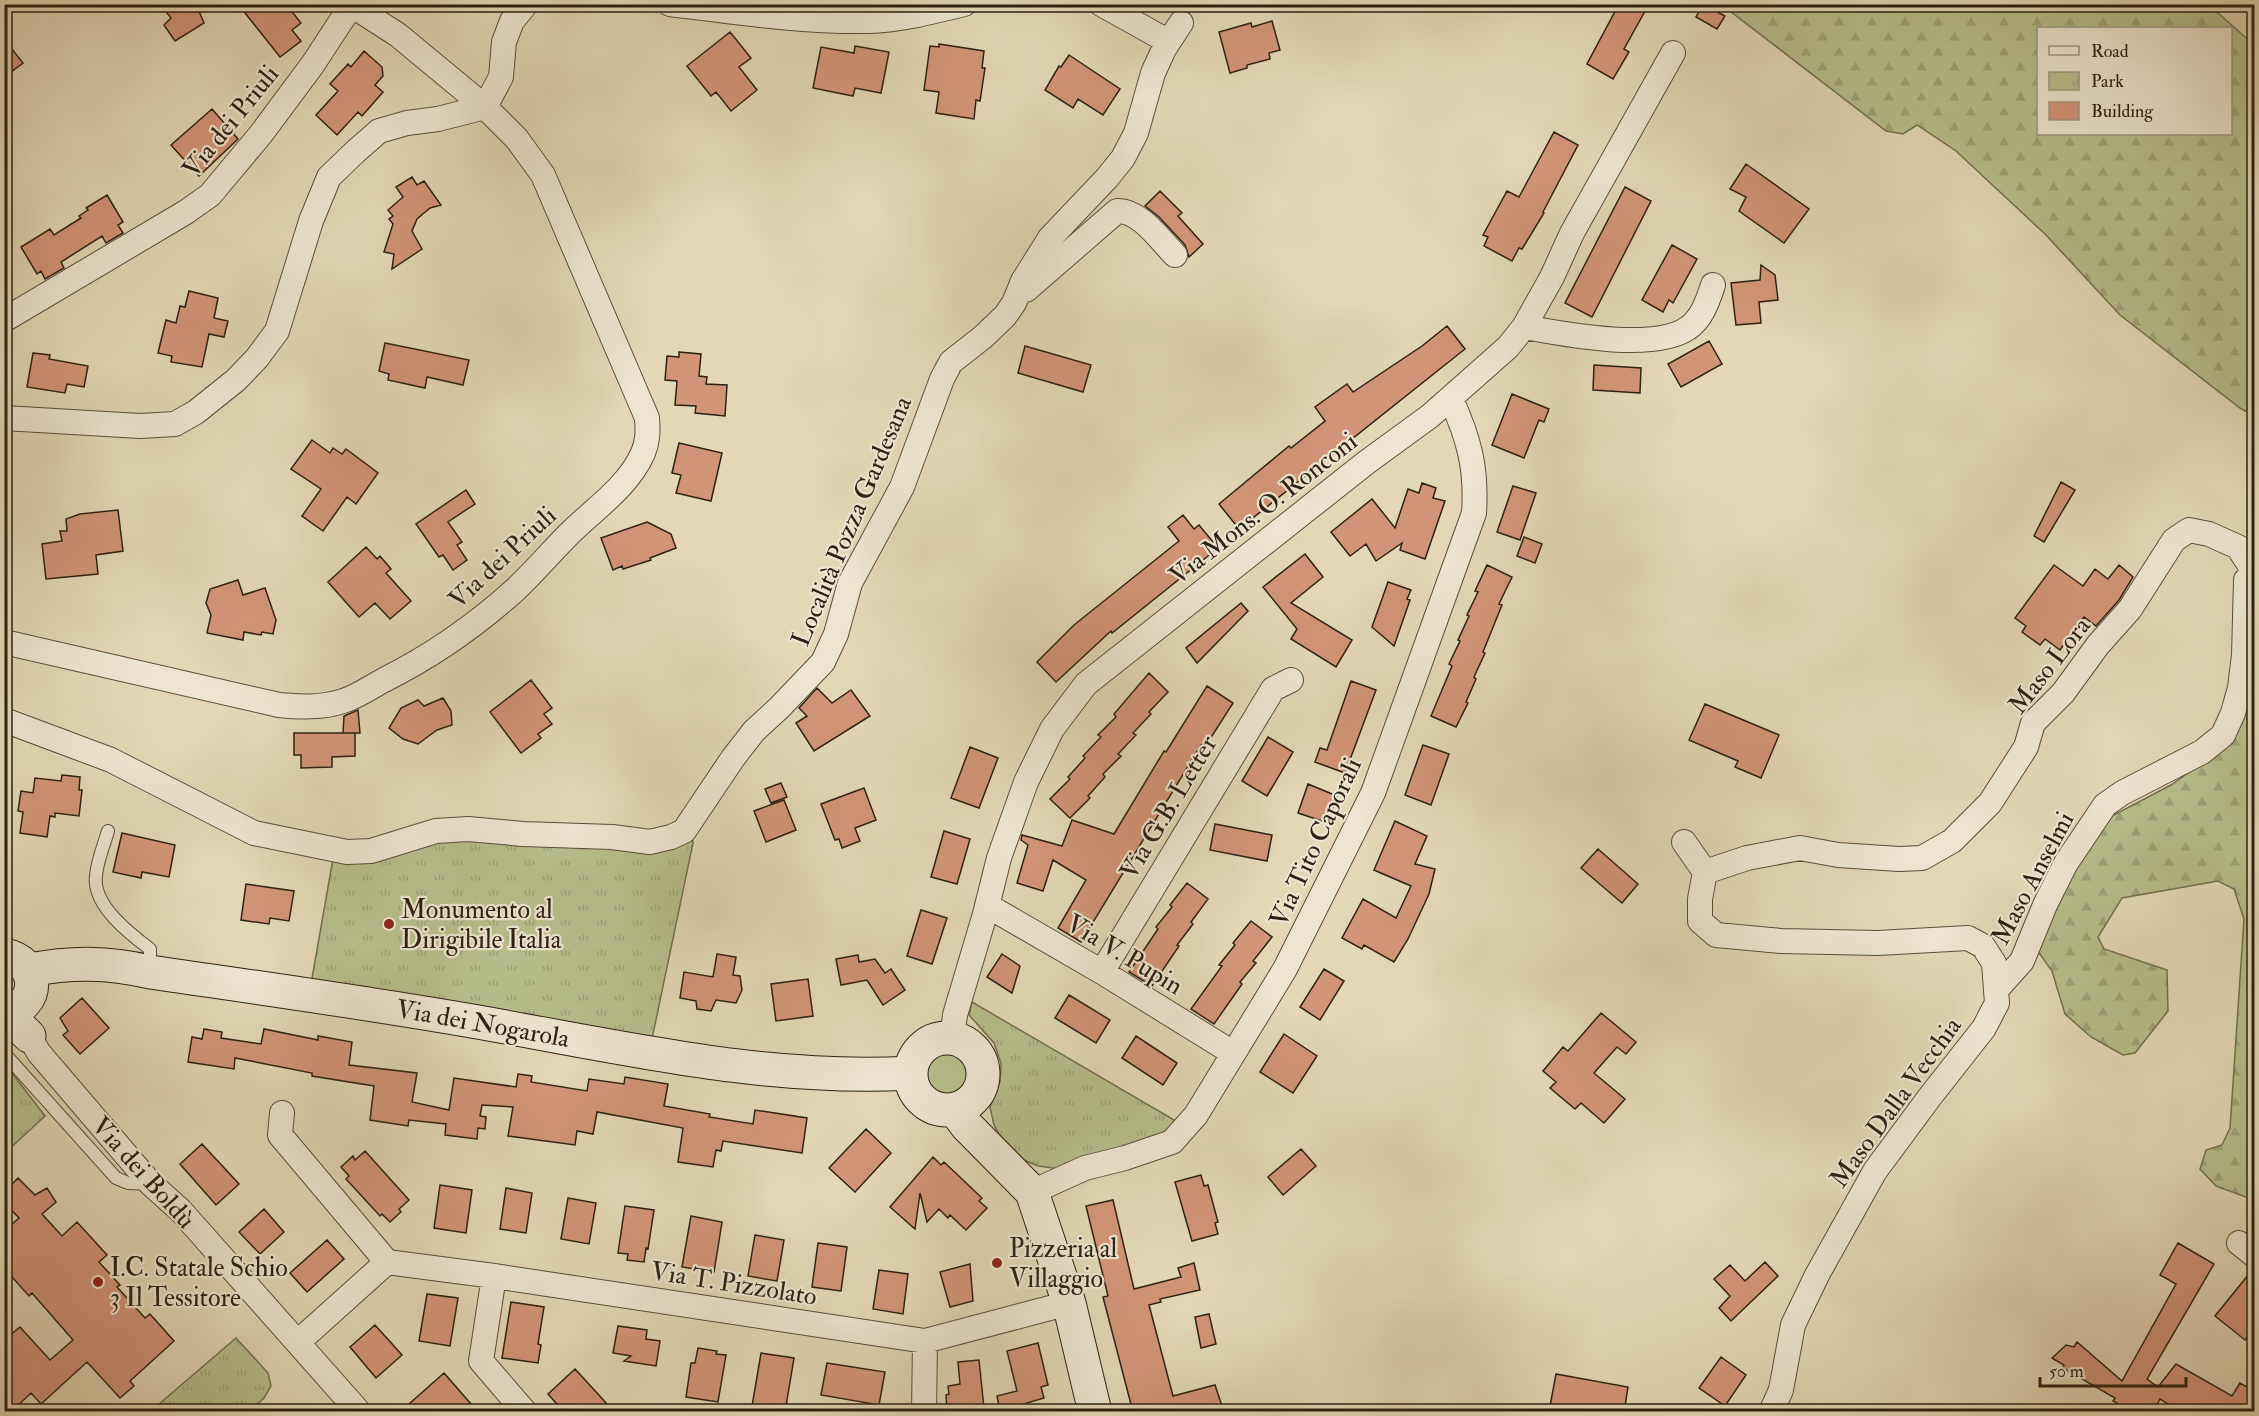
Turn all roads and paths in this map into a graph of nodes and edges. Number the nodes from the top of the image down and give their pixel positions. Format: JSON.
{"nodes":[{"id":1,"x":526,"y":4,"type":"edge"},
{"id":2,"x":670,"y":4,"type":"edge"},
{"id":3,"x":963,"y":4,"type":"edge"},
{"id":4,"x":1101,"y":4,"type":"edge"},
{"id":5,"x":350,"y":5,"type":"edge"},
{"id":6,"x":1181,"y":23,"type":"dead end"},
{"id":7,"x":1162,"y":38,"type":"dead end"},
{"id":8,"x":1673,"y":53,"type":"dead end"},
{"id":9,"x":485,"y":107,"type":"junction"},
{"id":10,"x":1175,"y":255,"type":"dead end"},
{"id":11,"x":1713,"y":285,"type":"dead end"},
{"id":12,"x":1014,"y":303,"type":"junction"},
{"id":13,"x":4,"y":321,"type":"edge"},
{"id":14,"x":1524,"y":327,"type":"junction"},
{"id":15,"x":1450,"y":399,"type":"junction"},
{"id":16,"x":4,"y":418,"type":"edge"},
{"id":17,"x":2254,"y":573,"type":"edge"},
{"id":18,"x":4,"y":642,"type":"edge"},
{"id":19,"x":1291,"y":680,"type":"dead end"},
{"id":20,"x":4,"y":720,"type":"edge"},
{"id":21,"x":108,"y":831,"type":"dead end"},
{"id":22,"x":1684,"y":842,"type":"dead end"},
{"id":23,"x":1705,"y":872,"type":"junction"},
{"id":24,"x":987,"y":906,"type":"junction"},
{"id":25,"x":150,"y":972,"type":"junction"},
{"id":26,"x":1102,"y":972,"type":"junction"},
{"id":27,"x":22,"y":987,"type":"edge"},
{"id":28,"x":1996,"y":990,"type":"junction"},
{"id":29,"x":952,"y":1038,"type":"junction"},
{"id":30,"x":17,"y":1044,"type":"edge"},
{"id":31,"x":1233,"y":1053,"type":"junction"},
{"id":32,"x":910,"y":1073,"type":"junction"},
{"id":33,"x":955,"y":1110,"type":"junction"},
{"id":34,"x":282,"y":1113,"type":"dead end"},
{"id":35,"x":1032,"y":1192,"type":"junction"},
{"id":36,"x":387,"y":1262,"type":"junction"},
{"id":37,"x":494,"y":1276,"type":"junction"},
{"id":38,"x":1069,"y":1303,"type":"junction"},
{"id":39,"x":926,"y":1341,"type":"junction"},
{"id":40,"x":298,"y":1342,"type":"junction"},
{"id":41,"x":359,"y":1412,"type":"edge"},
{"id":42,"x":525,"y":1412,"type":"edge"},
{"id":43,"x":924,"y":1412,"type":"edge"},
{"id":44,"x":1095,"y":1412,"type":"edge"},
{"id":45,"x":1771,"y":1412,"type":"edge"}],
"edges":[{"from":1,"to":9,"type":"street"},
{"from":2,"to":3,"type":"street"},
{"from":4,"to":7,"type":"street"},
{"from":5,"to":9,"type":"street","name":"Via dei Priuli"},
{"from":5,"to":13,"type":"street","name":"Via dei Priuli"},
{"from":6,"to":12,"type":"street","name":"Località Pozza Gardesana"},
{"from":8,"to":14,"type":"street","name":"Via Mons. O. Ronconi"},
{"from":9,"to":16,"type":"street"},
{"from":9,"to":18,"type":"street","name":"Via dei Priuli"},
{"from":10,"to":12,"type":"street"},
{"from":11,"to":14,"type":"street"},
{"from":12,"to":20,"type":"street","name":"Località Pozza Gardesana"},
{"from":14,"to":15,"type":"street","name":"Via Mons. O. Ronconi"},
{"from":15,"to":24,"type":"street","name":"Via Mons. O. Ronconi"},
{"from":15,"to":31,"type":"street","name":"Via Tito Caporali"},
{"from":17,"to":23,"type":"street","name":"Maso Lora"},
{"from":17,"to":28,"type":"street","name":"Maso Anselmi"},
{"from":19,"to":26,"type":"street","name":"Via G.B. Letter"},
{"from":21,"to":25,"type":"lane"},
{"from":22,"to":23,"type":"street"},
{"from":23,"to":28,"type":"street"},
{"from":24,"to":26,"type":"street","name":"Via V. Pupin"},
{"from":24,"to":29,"type":"street","name":"Via Mons. O. Ronconi"},
{"from":25,"to":27,"type":"street","name":"Via dei Nogarola"},
{"from":25,"to":32,"type":"street","name":"Via dei Nogarola"},
{"from":26,"to":31,"type":"street","name":"Via V. Pupin"},
{"from":27,"to":30,"type":"street","name":"Via dei Boldù"},
{"from":28,"to":45,"type":"street","name":"Maso Dalla Vecchia"},
{"from":29,"to":32,"type":"street"},
{"from":29,"to":33,"type":"street"},
{"from":30,"to":40,"type":"street","name":"Via dei Boldù"},
{"from":31,"to":35,"type":"street","name":"Via Tito Caporali"},
{"from":32,"to":33,"type":"street"},
{"from":33,"to":35,"type":"street"},
{"from":34,"to":36,"type":"street"},
{"from":35,"to":38,"type":"street"},
{"from":36,"to":37,"type":"street","name":"Via T. Pizzolato"},
{"from":36,"to":40,"type":"street"},
{"from":37,"to":39,"type":"street","name":"Via T. Pizzolato"},
{"from":37,"to":42,"type":"street"},
{"from":38,"to":39,"type":"street","name":"Via T. Pizzolato"},
{"from":38,"to":44,"type":"street"},
{"from":39,"to":43,"type":"street"},
{"from":40,"to":41,"type":"street","name":"Via dei Boldù"}]}
